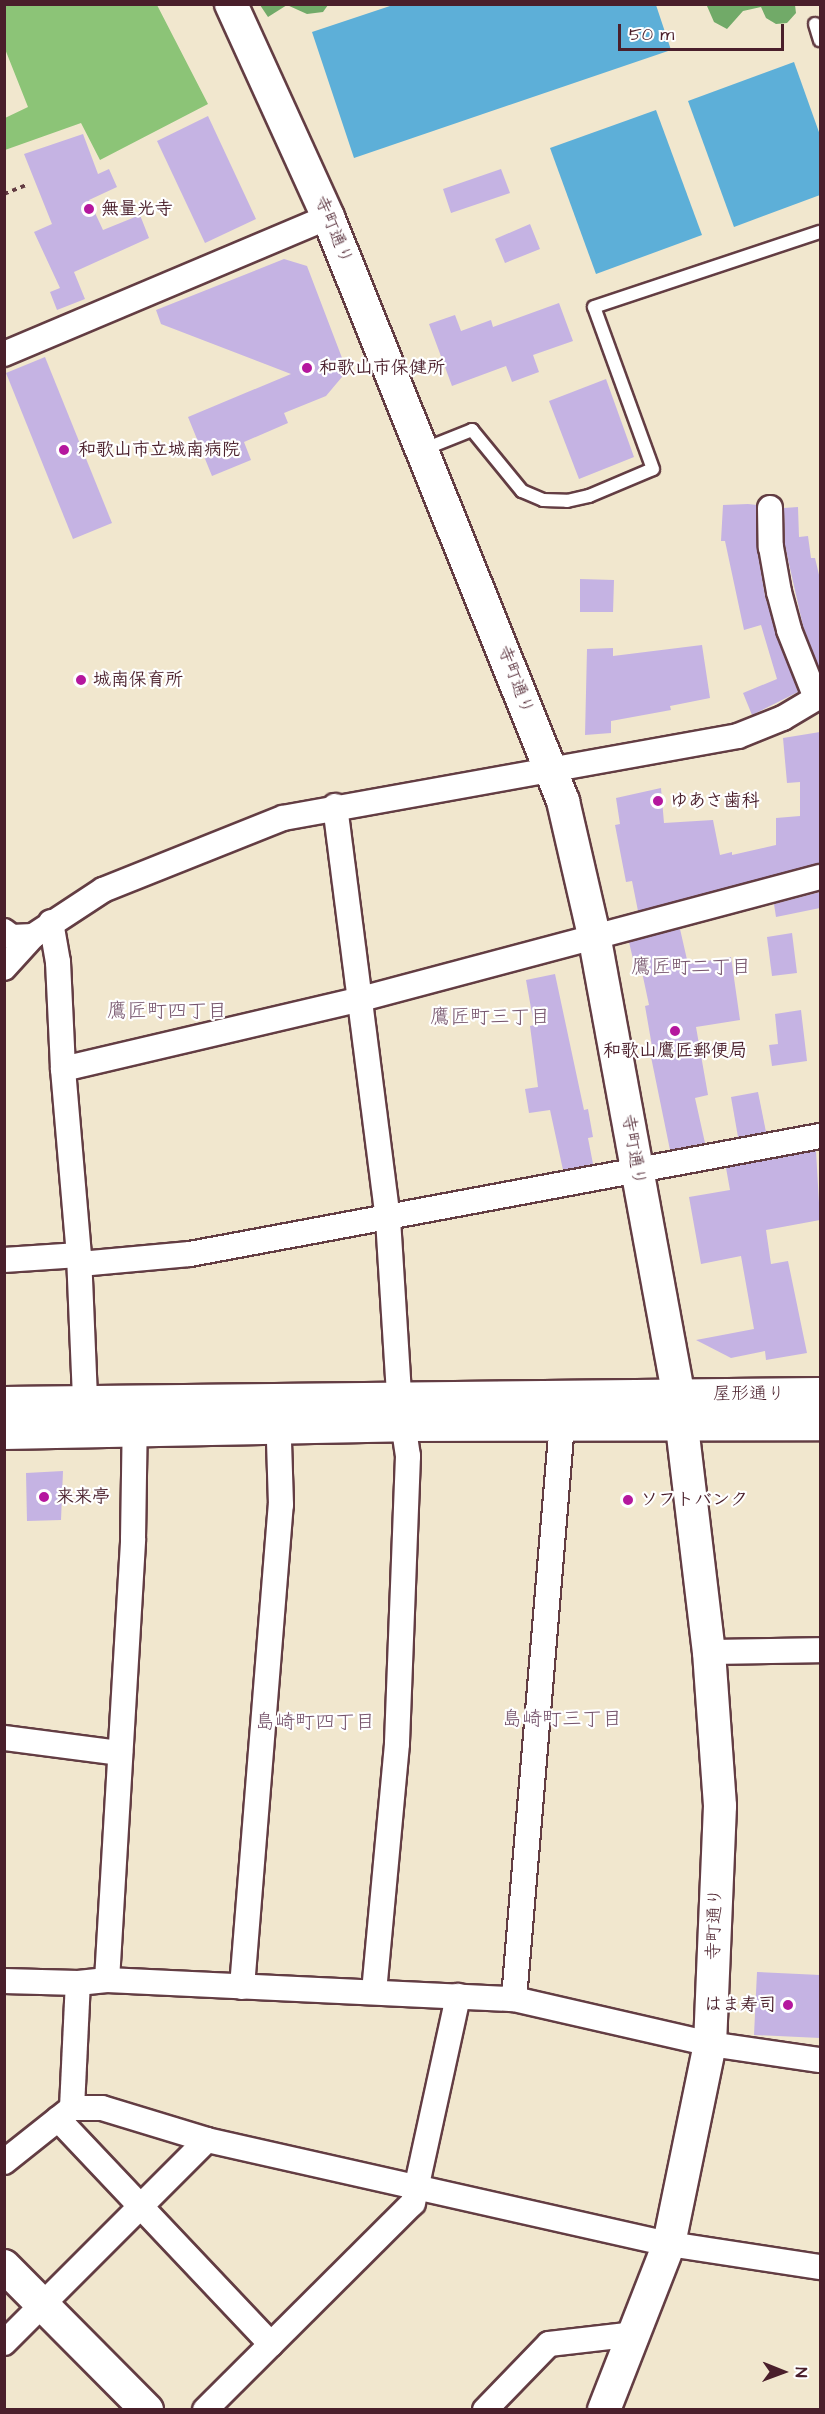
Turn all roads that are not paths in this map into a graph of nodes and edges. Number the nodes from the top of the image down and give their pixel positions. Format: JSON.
{"nodes":[{"id":1,"x":231,"y":4,"type":"edge"},
{"id":2,"x":815,"y":24,"type":"dead end"},
{"id":3,"x":820,"y":40,"type":"edge"},
{"id":4,"x":328,"y":217,"type":"junction"},
{"id":5,"x":820,"y":232,"type":"edge"},
{"id":6,"x":4,"y":354,"type":"edge"},
{"id":7,"x":422,"y":450,"type":"junction"},
{"id":8,"x":770,"y":508,"type":"dead end"},
{"id":9,"x":818,"y":697,"type":"edge"},
{"id":10,"x":550,"y":769,"type":"junction"},
{"id":11,"x":334,"y":806,"type":"junction"},
{"id":12,"x":820,"y":877,"type":"edge"},
{"id":13,"x":42,"y":929,"type":"junction"},
{"id":14,"x":4,"y":931,"type":"edge"},
{"id":15,"x":595,"y":940,"type":"junction"},
{"id":16,"x":4,"y":968,"type":"edge"},
{"id":17,"x":361,"y":999,"type":"junction"},
{"id":18,"x":63,"y":1069,"type":"junction"},
{"id":19,"x":820,"y":1136,"type":"edge"},
{"id":20,"x":636,"y":1170,"type":"junction"},
{"id":21,"x":388,"y":1219,"type":"junction"},
{"id":22,"x":4,"y":1260,"type":"edge"},
{"id":23,"x":80,"y":1260,"type":"junction"},
{"id":24,"x":820,"y":1394,"type":"edge"},
{"id":25,"x":4,"y":1403,"type":"edge"},
{"id":26,"x":680,"y":1408,"type":"junction"},
{"id":27,"x":402,"y":1411,"type":"junction"},
{"id":28,"x":278,"y":1412,"type":"junction"},
{"id":29,"x":135,"y":1415,"type":"junction"},
{"id":30,"x":86,"y":1416,"type":"junction"},
{"id":31,"x":562,"y":1424,"type":"junction"},
{"id":32,"x":820,"y":1424,"type":"edge"},
{"id":33,"x":4,"y":1433,"type":"edge"},
{"id":34,"x":820,"y":1650,"type":"edge"},
{"id":35,"x":709,"y":1652,"type":"junction"},
{"id":36,"x":4,"y":1738,"type":"edge"},
{"id":37,"x":120,"y":1752,"type":"junction"},
{"id":38,"x":107,"y":1980,"type":"junction"},
{"id":39,"x":4,"y":1981,"type":"edge"},
{"id":40,"x":78,"y":1983,"type":"junction"},
{"id":41,"x":242,"y":1987,"type":"junction"},
{"id":42,"x":374,"y":1991,"type":"junction"},
{"id":43,"x":458,"y":1996,"type":"junction"},
{"id":44,"x":514,"y":1999,"type":"junction"},
{"id":45,"x":710,"y":2044,"type":"junction"},
{"id":46,"x":820,"y":2061,"type":"edge"},
{"id":47,"x":65,"y":2114,"type":"junction"},
{"id":48,"x":207,"y":2140,"type":"junction"},
{"id":49,"x":4,"y":2162,"type":"edge"},
{"id":50,"x":417,"y":2187,"type":"junction"},
{"id":51,"x":138,"y":2208,"type":"junction"},
{"id":52,"x":669,"y":2244,"type":"junction"},
{"id":53,"x":4,"y":2266,"type":"edge"},
{"id":54,"x":820,"y":2267,"type":"edge"},
{"id":55,"x":43,"y":2305,"type":"junction"},
{"id":56,"x":635,"y":2334,"type":"junction"},
{"id":57,"x":4,"y":2343,"type":"edge"},
{"id":58,"x":271,"y":2344,"type":"junction"},
{"id":59,"x":147,"y":2409,"type":"edge"},
{"id":60,"x":205,"y":2409,"type":"edge"},
{"id":61,"x":484,"y":2409,"type":"edge"},
{"id":62,"x":604,"y":2409,"type":"edge"}],
"edges":[{"from":1,"to":4,"type":"street","name":"寺町通り"},
{"from":2,"to":3,"type":"lane"},
{"from":4,"to":6,"type":"street"},
{"from":4,"to":7,"type":"street","name":"寺町通り"},
{"from":5,"to":7,"type":"lane"},
{"from":7,"to":10,"type":"street","name":"寺町通り"},
{"from":8,"to":9,"type":"street"},
{"from":9,"to":10,"type":"street"},
{"from":10,"to":11,"type":"street"},
{"from":10,"to":15,"type":"street","name":"寺町通り"},
{"from":11,"to":13,"type":"street"},
{"from":11,"to":17,"type":"street"},
{"from":12,"to":15,"type":"street"},
{"from":13,"to":14,"type":"street"},
{"from":13,"to":16,"type":"street"},
{"from":13,"to":18,"type":"street"},
{"from":15,"to":17,"type":"street"},
{"from":15,"to":20,"type":"street","name":"寺町通り"},
{"from":17,"to":18,"type":"street"},
{"from":17,"to":21,"type":"street"},
{"from":18,"to":23,"type":"street"},
{"from":19,"to":20,"type":"street"},
{"from":20,"to":21,"type":"street"},
{"from":20,"to":26,"type":"street","name":"寺町通り"},
{"from":21,"to":23,"type":"street"},
{"from":21,"to":27,"type":"street"},
{"from":22,"to":23,"type":"street"},
{"from":23,"to":30,"type":"street"},
{"from":24,"to":26,"type":"street","name":"屋形通り"},
{"from":25,"to":30,"type":"street"},
{"from":26,"to":27,"type":"street"},
{"from":26,"to":31,"type":"street"},
{"from":26,"to":32,"type":"street","name":"屋形通り"},
{"from":26,"to":35,"type":"street","name":"寺町通り"},
{"from":27,"to":28,"type":"street"},
{"from":27,"to":31,"type":"street"},
{"from":27,"to":42,"type":"street"},
{"from":28,"to":29,"type":"street"},
{"from":28,"to":41,"type":"street"},
{"from":29,"to":30,"type":"street"},
{"from":29,"to":37,"type":"street"},
{"from":30,"to":33,"type":"street"},
{"from":31,"to":44,"type":"street"},
{"from":34,"to":35,"type":"street"},
{"from":35,"to":45,"type":"street","name":"寺町通り"},
{"from":36,"to":37,"type":"street"},
{"from":37,"to":38,"type":"street"},
{"from":38,"to":40,"type":"street"},
{"from":38,"to":41,"type":"street"},
{"from":39,"to":40,"type":"street"},
{"from":40,"to":47,"type":"street"},
{"from":41,"to":42,"type":"street"},
{"from":42,"to":43,"type":"street"},
{"from":43,"to":44,"type":"street"},
{"from":43,"to":50,"type":"street"},
{"from":44,"to":45,"type":"street"},
{"from":45,"to":46,"type":"street"},
{"from":45,"to":52,"type":"street","name":"寺町通り"},
{"from":47,"to":48,"type":"street"},
{"from":47,"to":49,"type":"street"},
{"from":47,"to":51,"type":"street"},
{"from":48,"to":50,"type":"street"},
{"from":48,"to":51,"type":"street"},
{"from":50,"to":52,"type":"street"},
{"from":50,"to":58,"type":"street"},
{"from":51,"to":55,"type":"street"},
{"from":51,"to":58,"type":"street"},
{"from":52,"to":54,"type":"street"},
{"from":52,"to":56,"type":"street","name":"寺町通り"},
{"from":53,"to":55,"type":"street"},
{"from":55,"to":57,"type":"street"},
{"from":55,"to":59,"type":"street"},
{"from":56,"to":61,"type":"street"},
{"from":56,"to":62,"type":"street","name":"寺町通り"},
{"from":58,"to":60,"type":"street"}]}
